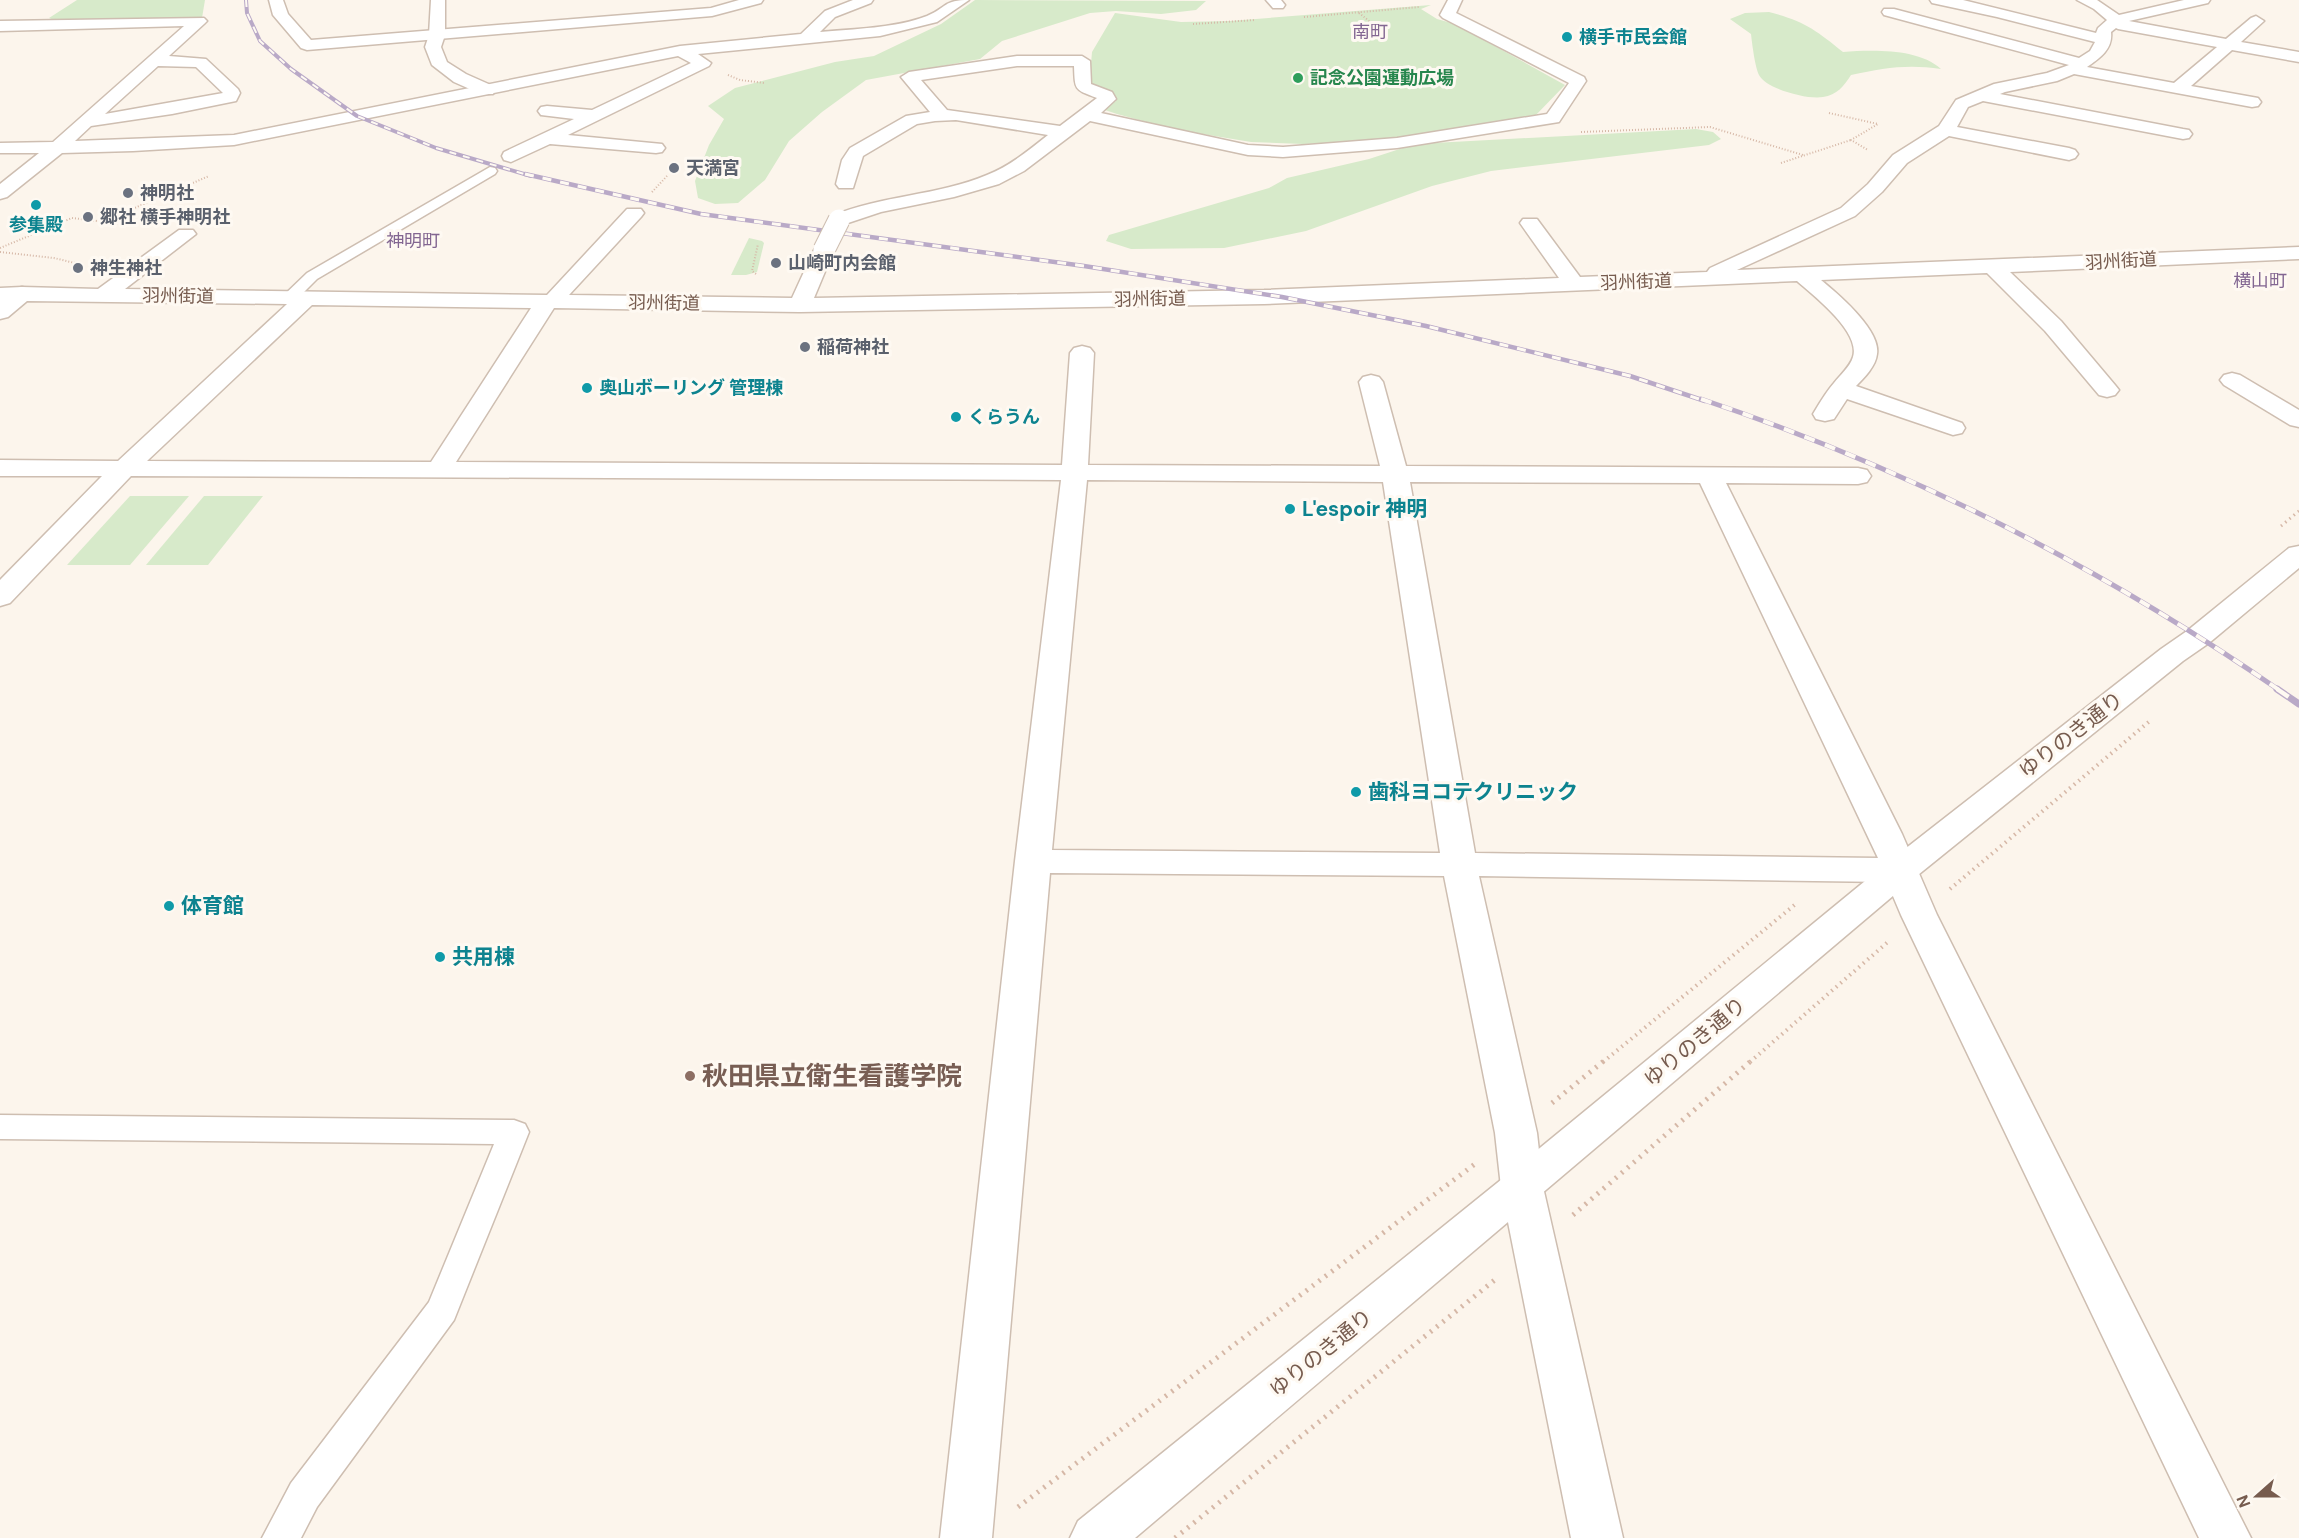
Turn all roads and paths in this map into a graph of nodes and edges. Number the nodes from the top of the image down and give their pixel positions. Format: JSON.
{"nodes":[{"id":1,"x":276,"y":0,"type":"edge"},
{"id":2,"x":438,"y":0,"type":"edge"},
{"id":3,"x":756,"y":0,"type":"edge"},
{"id":4,"x":866,"y":0,"type":"edge"},
{"id":5,"x":962,"y":0,"type":"edge"},
{"id":6,"x":1937,"y":0,"type":"edge"},
{"id":7,"x":2084,"y":0,"type":"edge"},
{"id":8,"x":2203,"y":0,"type":"edge"},
{"id":9,"x":1454,"y":2,"type":"edge"},
{"id":10,"x":59,"y":6,"type":"dead end"},
{"id":11,"x":1889,"y":12,"type":"dead end"},
{"id":12,"x":1359,"y":13,"type":"junction"},
{"id":13,"x":610,"y":15,"type":"junction"},
{"id":14,"x":1295,"y":17,"type":"dead end"},
{"id":15,"x":1256,"y":20,"type":"dead end"},
{"id":16,"x":2256,"y":21,"type":"dead end"},
{"id":17,"x":1193,"y":24,"type":"dead end"},
{"id":18,"x":29,"y":25,"type":"junction"},
{"id":19,"x":2110,"y":28,"type":"junction"},
{"id":20,"x":1367,"y":29,"type":"dead end"},
{"id":21,"x":5,"y":32,"type":"edge"},
{"id":22,"x":437,"y":34,"type":"junction"},
{"id":23,"x":804,"y":39,"type":"junction"},
{"id":24,"x":2229,"y":44,"type":"junction"},
{"id":25,"x":680,"y":51,"type":"junction"},
{"id":26,"x":2299,"y":57,"type":"edge"},
{"id":27,"x":154,"y":61,"type":"junction"},
{"id":28,"x":2077,"y":66,"type":"junction"},
{"id":29,"x":2178,"y":88,"type":"junction"},
{"id":30,"x":487,"y":90,"type":"junction"},
{"id":31,"x":1980,"y":95,"type":"junction"},
{"id":32,"x":2252,"y":102,"type":"dead end"},
{"id":33,"x":547,"y":111,"type":"dead end"},
{"id":34,"x":1829,"y":113,"type":"dead end"},
{"id":35,"x":1087,"y":115,"type":"junction"},
{"id":36,"x":596,"y":116,"type":"junction"},
{"id":37,"x":943,"y":116,"type":"junction"},
{"id":38,"x":86,"y":122,"type":"junction"},
{"id":39,"x":1710,"y":127,"type":"dead end"},
{"id":40,"x":1946,"y":130,"type":"junction"},
{"id":41,"x":1062,"y":132,"type":"junction"},
{"id":42,"x":2183,"y":134,"type":"dead end"},
{"id":43,"x":549,"y":138,"type":"junction"},
{"id":44,"x":1851,"y":140,"type":"junction"},
{"id":45,"x":58,"y":147,"type":"junction"},
{"id":46,"x":0,"y":148,"type":"edge"},
{"id":47,"x":656,"y":148,"type":"dead end"},
{"id":48,"x":2069,"y":154,"type":"dead end"},
{"id":49,"x":1803,"y":155,"type":"junction"},
{"id":50,"x":511,"y":156,"type":"dead end"},
{"id":51,"x":1900,"y":159,"type":"junction"},
{"id":52,"x":1780,"y":163,"type":"dead end"},
{"id":53,"x":490,"y":171,"type":"dead end"},
{"id":54,"x":670,"y":173,"type":"dead end"},
{"id":55,"x":209,"y":176,"type":"dead end"},
{"id":56,"x":846,"y":184,"type":"dead end"},
{"id":57,"x":0,"y":193,"type":"edge"},
{"id":58,"x":647,"y":197,"type":"dead end"},
{"id":59,"x":634,"y":213,"type":"dead end"},
{"id":60,"x":101,"y":222,"type":"junction"},
{"id":61,"x":1530,"y":223,"type":"dead end"},
{"id":62,"x":122,"y":224,"type":"dead end"},
{"id":63,"x":186,"y":234,"type":"dead end"},
{"id":64,"x":758,"y":244,"type":"dead end"},
{"id":65,"x":0,"y":250,"type":"edge"},
{"id":66,"x":2299,"y":253,"type":"edge"},
{"id":67,"x":79,"y":264,"type":"dead end"},
{"id":68,"x":1993,"y":267,"type":"junction"},
{"id":69,"x":1803,"y":275,"type":"junction"},
{"id":70,"x":763,"y":277,"type":"dead end"},
{"id":71,"x":1701,"y":280,"type":"junction"},
{"id":72,"x":1575,"y":285,"type":"junction"},
{"id":73,"x":11,"y":294,"type":"edge"},
{"id":74,"x":103,"y":295,"type":"junction"},
{"id":75,"x":299,"y":297,"type":"junction"},
{"id":76,"x":549,"y":302,"type":"junction"},
{"id":77,"x":800,"y":305,"type":"junction"},
{"id":78,"x":0,"y":312,"type":"edge"},
{"id":79,"x":1082,"y":353,"type":"dead end"},
{"id":80,"x":2232,"y":380,"type":"dead end"},
{"id":81,"x":1371,"y":382,"type":"dead end"},
{"id":82,"x":1841,"y":389,"type":"junction"},
{"id":83,"x":2107,"y":390,"type":"dead end"},
{"id":84,"x":1826,"y":414,"type":"dead end"},
{"id":85,"x":2299,"y":420,"type":"edge"},
{"id":86,"x":1953,"y":428,"type":"dead end"},
{"id":87,"x":0,"y":468,"type":"edge"},
{"id":88,"x":125,"y":468,"type":"junction"},
{"id":89,"x":439,"y":469,"type":"junction"},
{"id":90,"x":1075,"y":471,"type":"junction"},
{"id":91,"x":1395,"y":473,"type":"junction"},
{"id":92,"x":1709,"y":475,"type":"junction"},
{"id":93,"x":1858,"y":476,"type":"dead end"},
{"id":94,"x":2299,"y":554,"type":"edge"},
{"id":95,"x":0,"y":597,"type":"edge"},
{"id":96,"x":2159,"y":713,"type":"dead end"},
{"id":97,"x":1033,"y":861,"type":"junction"},
{"id":98,"x":1459,"y":864,"type":"junction"},
{"id":99,"x":1840,"y":868,"type":"junction"},
{"id":100,"x":1900,"y":871,"type":"junction"},
{"id":101,"x":1919,"y":915,"type":"junction"},
{"id":102,"x":0,"y":1128,"type":"edge"},
{"id":103,"x":1515,"y":1133,"type":"junction"},
{"id":104,"x":1522,"y":1186,"type":"junction"},
{"id":105,"x":1536,"y":1247,"type":"junction"},
{"id":106,"x":1015,"y":1510,"type":"dead end"},
{"id":107,"x":281,"y":1538,"type":"edge"},
{"id":108,"x":966,"y":1538,"type":"edge"},
{"id":109,"x":1096,"y":1538,"type":"edge"},
{"id":110,"x":1175,"y":1538,"type":"edge"},
{"id":111,"x":1597,"y":1538,"type":"edge"},
{"id":112,"x":2224,"y":1538,"type":"edge"}],
"edges":[{"from":1,"to":22,"type":"street"},
{"from":2,"to":22,"type":"street"},
{"from":3,"to":13,"type":"street"},
{"from":4,"to":23,"type":"street"},
{"from":5,"to":23,"type":"street"},
{"from":6,"to":19,"type":"street"},
{"from":7,"to":19,"type":"street"},
{"from":8,"to":19,"type":"street"},
{"from":9,"to":12,"type":"path"},
{"from":9,"to":35,"type":"street"},
{"from":10,"to":18,"type":"street"},
{"from":11,"to":28,"type":"street"},
{"from":12,"to":14,"type":"path"},
{"from":12,"to":20,"type":"path"},
{"from":13,"to":22,"type":"street"},
{"from":13,"to":25,"type":"street"},
{"from":15,"to":17,"type":"path"},
{"from":16,"to":24,"type":"street"},
{"from":18,"to":21,"type":"street"},
{"from":18,"to":27,"type":"street"},
{"from":19,"to":24,"type":"street"},
{"from":19,"to":28,"type":"street"},
{"from":22,"to":30,"type":"street"},
{"from":23,"to":25,"type":"street"},
{"from":24,"to":26,"type":"street"},
{"from":24,"to":29,"type":"street"},
{"from":25,"to":30,"type":"street"},
{"from":25,"to":36,"type":"street"},
{"from":27,"to":38,"type":"street"},
{"from":27,"to":38,"type":"street"},
{"from":28,"to":29,"type":"street"},
{"from":28,"to":31,"type":"street"},
{"from":29,"to":32,"type":"street"},
{"from":30,"to":45,"type":"street"},
{"from":31,"to":40,"type":"street"},
{"from":31,"to":42,"type":"street"},
{"from":33,"to":36,"type":"street"},
{"from":34,"to":44,"type":"path"},
{"from":35,"to":37,"type":"street"},
{"from":35,"to":41,"type":"street"},
{"from":36,"to":43,"type":"street"},
{"from":37,"to":41,"type":"street"},
{"from":37,"to":56,"type":"street"},
{"from":38,"to":45,"type":"street"},
{"from":39,"to":49,"type":"path"},
{"from":40,"to":48,"type":"street"},
{"from":40,"to":51,"type":"street"},
{"from":41,"to":77,"type":"street","bridge":true},
{"from":43,"to":47,"type":"street"},
{"from":43,"to":50,"type":"street"},
{"from":44,"to":49,"type":"path"},
{"from":44,"to":51,"type":"path"},
{"from":45,"to":46,"type":"street"},
{"from":45,"to":57,"type":"street"},
{"from":49,"to":52,"type":"path"},
{"from":51,"to":71,"type":"street"},
{"from":53,"to":75,"type":"lane"},
{"from":54,"to":58,"type":"path"},
{"from":55,"to":60,"type":"path"},
{"from":59,"to":76,"type":"street"},
{"from":60,"to":62,"type":"path"},
{"from":60,"to":65,"type":"path"},
{"from":61,"to":72,"type":"street"},
{"from":63,"to":74,"type":"street"},
{"from":64,"to":70,"type":"path"},
{"from":65,"to":67,"type":"path"},
{"from":66,"to":68,"type":"street","name":"羽州街道"},
{"from":68,"to":69,"type":"street","name":"羽州街道"},
{"from":68,"to":83,"type":"street"},
{"from":69,"to":71,"type":"street","name":"羽州街道"},
{"from":69,"to":82,"type":"street"},
{"from":71,"to":72,"type":"street","name":"羽州街道"},
{"from":72,"to":77,"type":"street","name":"羽州街道"},
{"from":73,"to":74,"type":"street","name":"羽州街道"},
{"from":73,"to":78,"type":"street"},
{"from":74,"to":75,"type":"street","name":"羽州街道"},
{"from":75,"to":76,"type":"street","name":"羽州街道"},
{"from":75,"to":88,"type":"street"},
{"from":76,"to":77,"type":"street","name":"羽州街道"},
{"from":76,"to":89,"type":"street"},
{"from":79,"to":90,"type":"street"},
{"from":80,"to":85,"type":"street"},
{"from":81,"to":91,"type":"street"},
{"from":82,"to":84,"type":"street"},
{"from":82,"to":86,"type":"street"},
{"from":87,"to":88,"type":"street"},
{"from":88,"to":89,"type":"street"},
{"from":88,"to":95,"type":"street"},
{"from":89,"to":90,"type":"street"},
{"from":90,"to":91,"type":"street"},
{"from":90,"to":97,"type":"street"},
{"from":91,"to":92,"type":"street"},
{"from":91,"to":98,"type":"street"},
{"from":92,"to":93,"type":"street"},
{"from":92,"to":100,"type":"street"},
{"from":94,"to":100,"type":"street","name":"ゆりのき通り"},
{"from":96,"to":101,"type":"path"},
{"from":97,"to":98,"type":"street"},
{"from":97,"to":108,"type":"street"},
{"from":98,"to":99,"type":"street"},
{"from":98,"to":103,"type":"street"},
{"from":99,"to":100,"type":"street"},
{"from":99,"to":103,"type":"path"},
{"from":100,"to":101,"type":"street"},
{"from":100,"to":104,"type":"street","name":"ゆりのき通り"},
{"from":101,"to":105,"type":"path"},
{"from":101,"to":112,"type":"street"},
{"from":102,"to":107,"type":"lane"},
{"from":103,"to":104,"type":"street"},
{"from":103,"to":106,"type":"path"},
{"from":104,"to":105,"type":"street"},
{"from":104,"to":109,"type":"street","name":"ゆりのき通り"},
{"from":105,"to":110,"type":"path"},
{"from":105,"to":111,"type":"street"}]}
